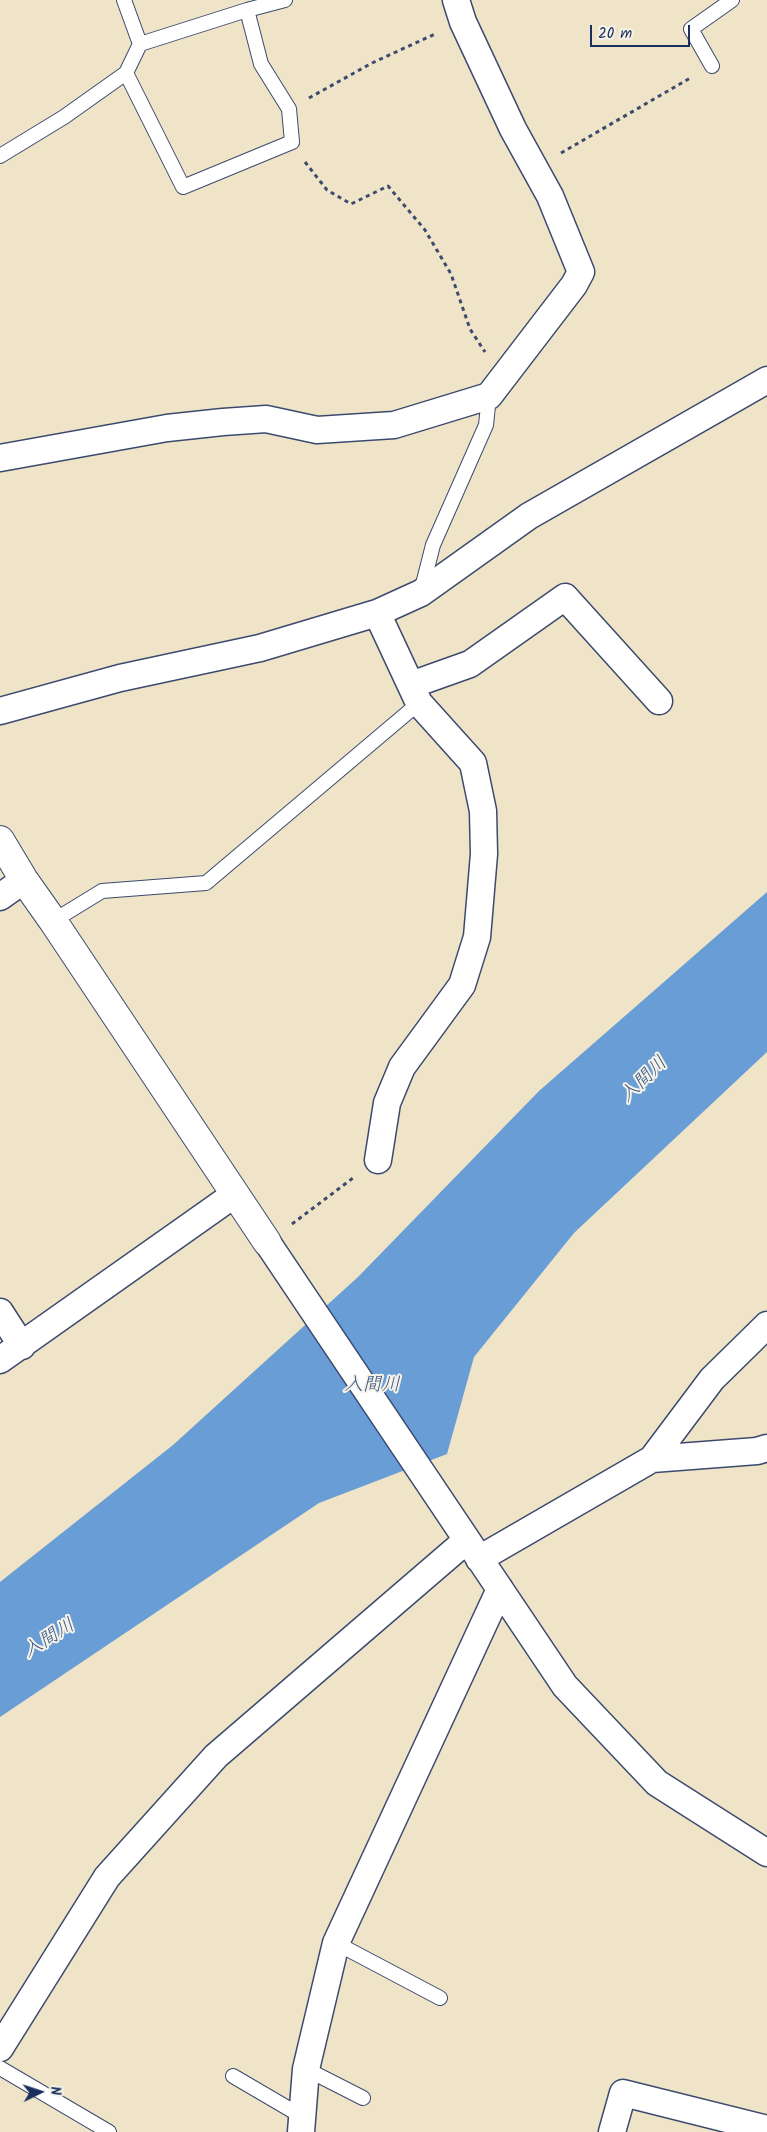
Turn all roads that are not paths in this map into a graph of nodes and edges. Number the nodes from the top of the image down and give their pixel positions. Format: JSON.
{"nodes":[{"id":1,"x":124,"y":0,"type":"edge"},
{"id":2,"x":285,"y":0,"type":"edge"},
{"id":3,"x":732,"y":0,"type":"edge"},
{"id":4,"x":247,"y":10,"type":"junction"},
{"id":5,"x":460,"y":11,"type":"edge"},
{"id":6,"x":140,"y":44,"type":"junction"},
{"id":7,"x":712,"y":66,"type":"road end"},
{"id":8,"x":126,"y":74,"type":"junction"},
{"id":9,"x":0,"y":156,"type":"edge"},
{"id":10,"x":767,"y":380,"type":"edge"},
{"id":11,"x":495,"y":387,"type":"junction"},
{"id":12,"x":0,"y":458,"type":"edge"},
{"id":13,"x":421,"y":592,"type":"junction"},
{"id":14,"x":377,"y":613,"type":"junction"},
{"id":15,"x":415,"y":694,"type":"junction"},
{"id":16,"x":659,"y":701,"type":"dead end"},
{"id":17,"x":0,"y":710,"type":"edge"},
{"id":18,"x":0,"y":840,"type":"edge"},
{"id":19,"x":24,"y":880,"type":"junction"},
{"id":20,"x":0,"y":897,"type":"edge"},
{"id":21,"x":54,"y":920,"type":"junction"},
{"id":22,"x":378,"y":1160,"type":"road end"},
{"id":23,"x":235,"y":1194,"type":"junction"},
{"id":24,"x":267,"y":1242,"type":"joint"},
{"id":25,"x":0,"y":1312,"type":"edge"},
{"id":26,"x":767,"y":1326,"type":"edge"},
{"id":27,"x":22,"y":1346,"type":"junction"},
{"id":28,"x":0,"y":1360,"type":"edge"},
{"id":29,"x":767,"y":1448,"type":"edge"},
{"id":30,"x":652,"y":1459,"type":"junction"},
{"id":31,"x":468,"y":1542,"type":"junction"},
{"id":32,"x":500,"y":1589,"type":"junction"},
{"id":33,"x":767,"y":1854,"type":"edge"},
{"id":34,"x":336,"y":1943,"type":"junction"},
{"id":35,"x":440,"y":1998,"type":"dead end"},
{"id":36,"x":0,"y":2048,"type":"edge"},
{"id":37,"x":0,"y":2068,"type":"edge"},
{"id":38,"x":306,"y":2069,"type":"junction"},
{"id":39,"x":233,"y":2076,"type":"dead end"},
{"id":40,"x":363,"y":2098,"type":"dead end"},
{"id":41,"x":302,"y":2124,"type":"edge"},
{"id":42,"x":767,"y":2129,"type":"edge"},
{"id":43,"x":109,"y":2132,"type":"edge"},
{"id":44,"x":612,"y":2132,"type":"edge"}],
"edges":[{"from":1,"to":6,"type":"lane"},
{"from":2,"to":4,"type":"lane"},
{"from":3,"to":7,"type":"lane"},
{"from":4,"to":6,"type":"lane"},
{"from":4,"to":8,"type":"lane"},
{"from":5,"to":11,"type":"street"},
{"from":6,"to":8,"type":"lane"},
{"from":8,"to":9,"type":"lane"},
{"from":10,"to":13,"type":"street"},
{"from":11,"to":12,"type":"street"},
{"from":11,"to":13,"type":"lane"},
{"from":13,"to":14,"type":"street"},
{"from":14,"to":15,"type":"street"},
{"from":14,"to":17,"type":"street"},
{"from":15,"to":16,"type":"street"},
{"from":15,"to":21,"type":"lane"},
{"from":15,"to":22,"type":"street"},
{"from":18,"to":19,"type":"street"},
{"from":19,"to":20,"type":"street"},
{"from":19,"to":21,"type":"street"},
{"from":21,"to":23,"type":"street"},
{"from":23,"to":24,"type":"street"},
{"from":23,"to":27,"type":"street"},
{"from":24,"to":31,"type":"street"},
{"from":25,"to":27,"type":"street"},
{"from":26,"to":30,"type":"street"},
{"from":27,"to":28,"type":"street"},
{"from":29,"to":30,"type":"street"},
{"from":30,"to":31,"type":"street"},
{"from":31,"to":32,"type":"street"},
{"from":31,"to":36,"type":"street"},
{"from":32,"to":33,"type":"street"},
{"from":32,"to":34,"type":"street"},
{"from":34,"to":35,"type":"lane"},
{"from":34,"to":38,"type":"street"},
{"from":37,"to":43,"type":"lane"},
{"from":38,"to":40,"type":"lane"},
{"from":38,"to":41,"type":"street"},
{"from":39,"to":41,"type":"lane"},
{"from":42,"to":44,"type":"street"}]}
